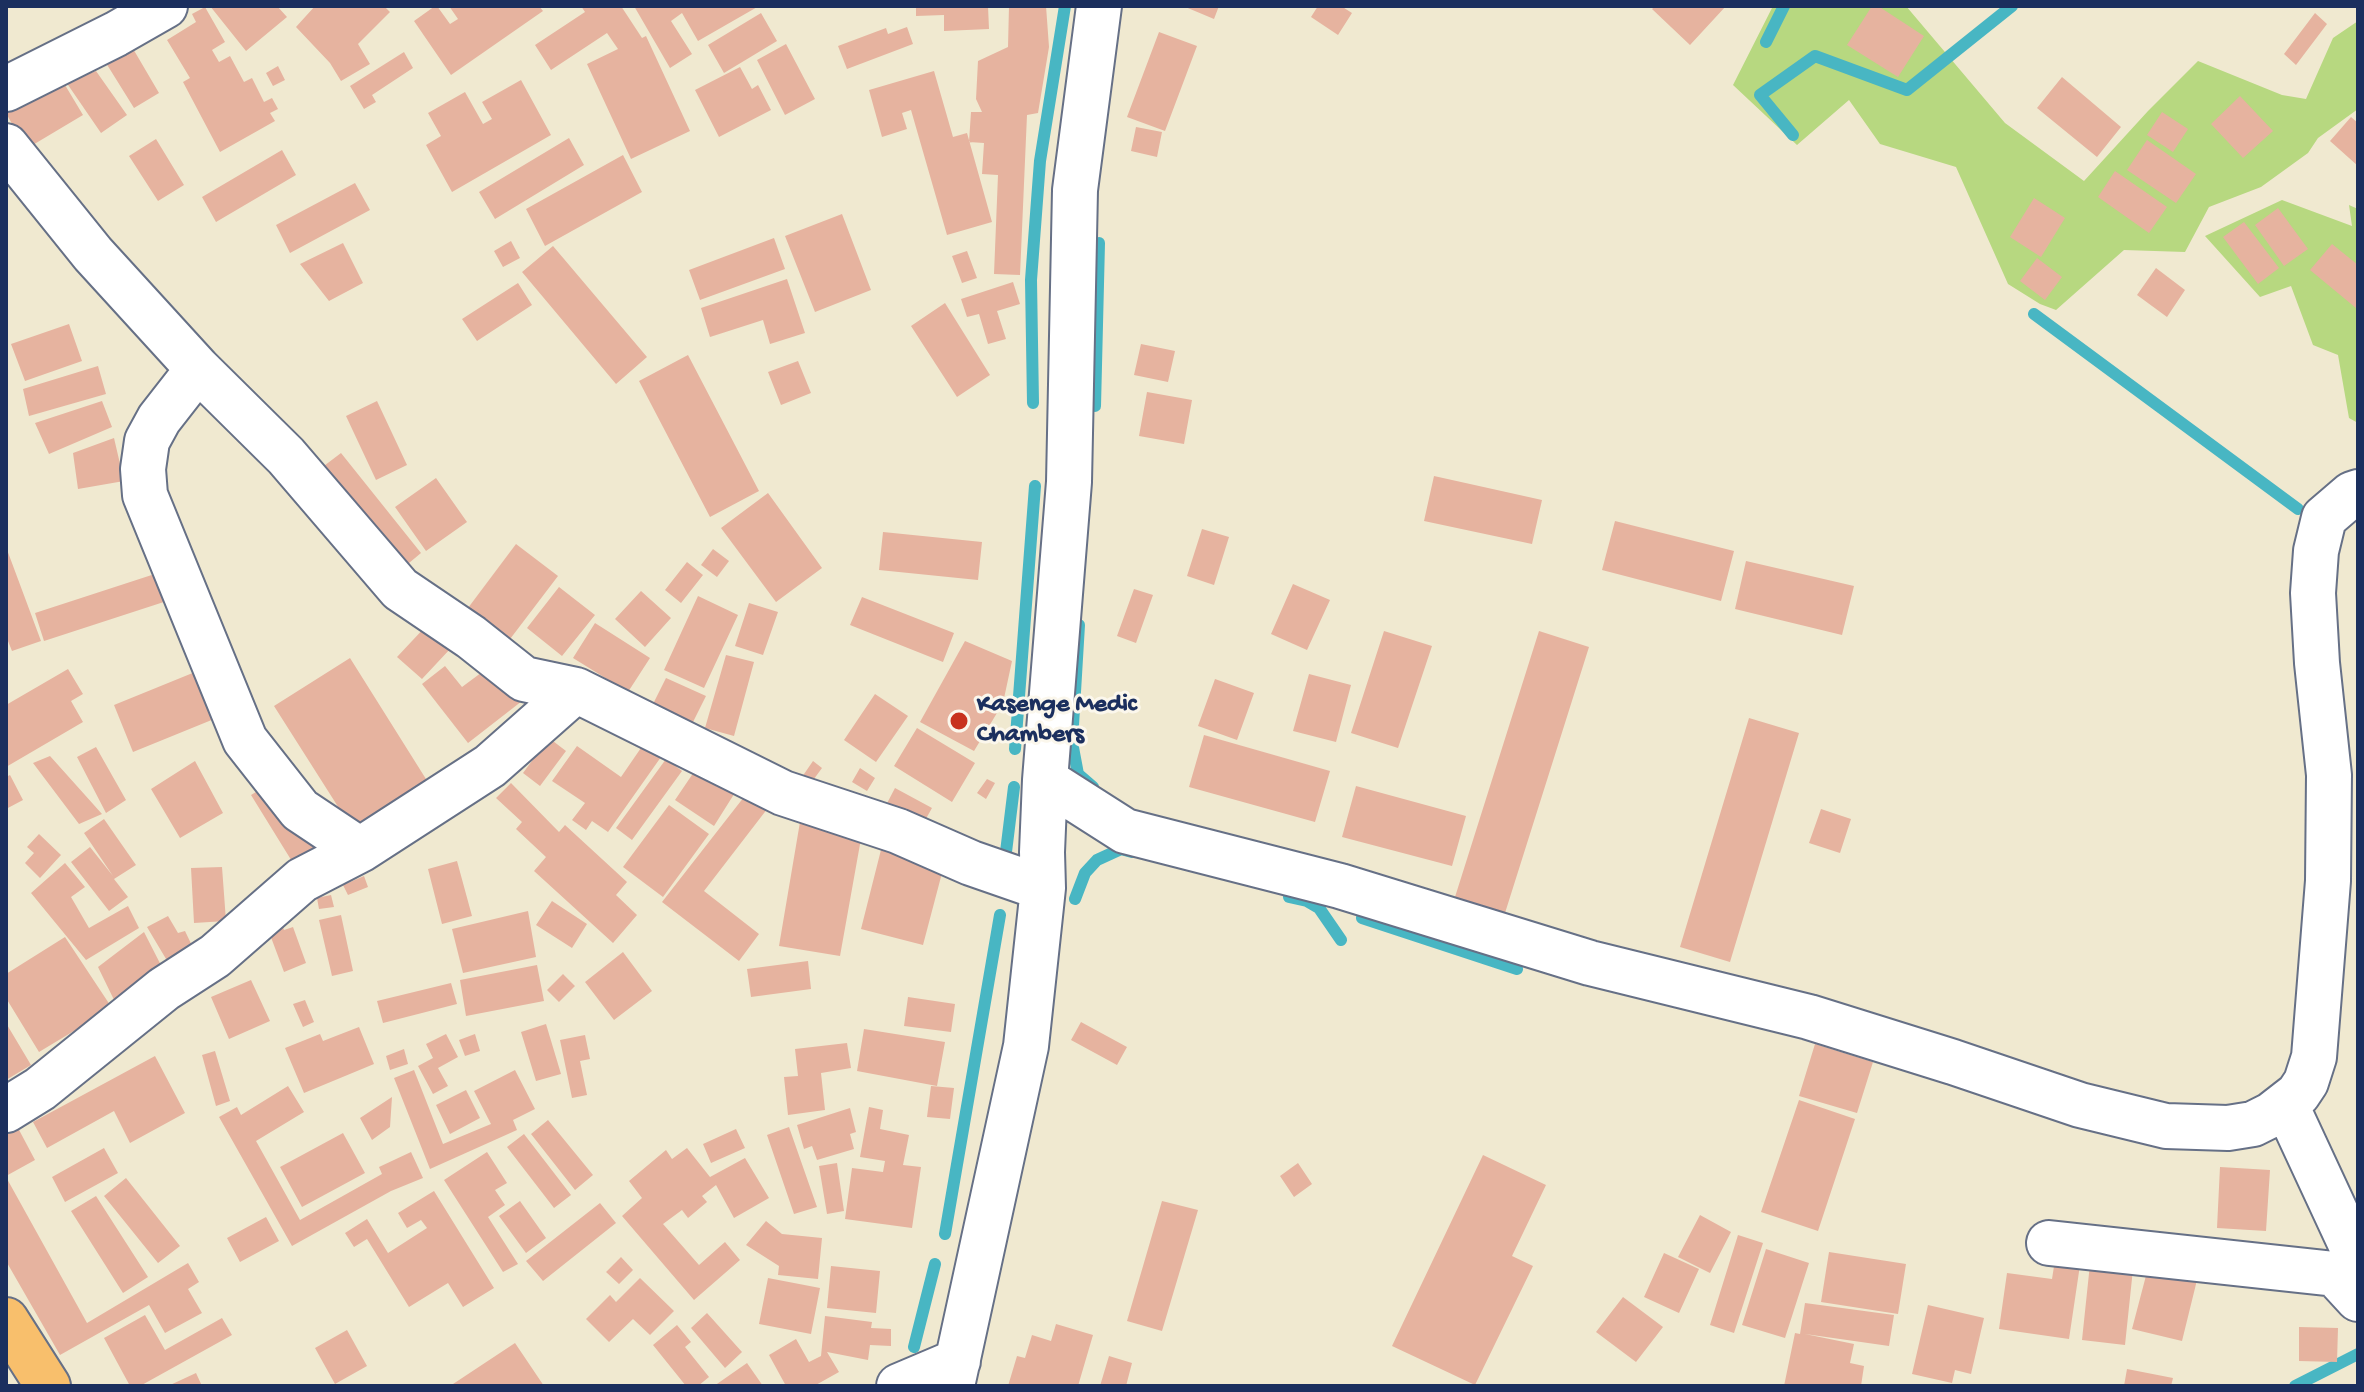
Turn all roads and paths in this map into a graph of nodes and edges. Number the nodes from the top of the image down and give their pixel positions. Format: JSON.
{"nodes":[{"id":1,"x":165,"y":6,"type":"edge"},
{"id":2,"x":1099,"y":6,"type":"edge"},
{"id":3,"x":6,"y":89,"type":"edge"},
{"id":4,"x":6,"y":146,"type":"edge"},
{"id":5,"x":198,"y":369,"type":"junction"},
{"id":6,"x":2358,"y":492,"type":"edge"},
{"id":7,"x":576,"y":690,"type":"junction"},
{"id":8,"x":1045,"y":780,"type":"junction"},
{"id":9,"x":1125,"y":831,"type":"junction"},
{"id":10,"x":360,"y":850,"type":"junction"},
{"id":11,"x":1042,"y":870,"type":"junction"},
{"id":12,"x":2286,"y":1105,"type":"junction"},
{"id":13,"x":6,"y":1110,"type":"edge"},
{"id":14,"x":2049,"y":1243,"type":"dead end"},
{"id":15,"x":2358,"y":1260,"type":"edge"},
{"id":16,"x":2358,"y":1299,"type":"edge"},
{"id":17,"x":6,"y":1320,"type":"edge"},
{"id":18,"x":955,"y":1374,"type":"edge"},
{"id":19,"x":48,"y":1386,"type":"edge"},
{"id":20,"x":899,"y":1386,"type":"edge"}],
"edges":[{"from":1,"to":3,"type":"street"},
{"from":2,"to":8,"type":"street"},
{"from":4,"to":5,"type":"street"},
{"from":5,"to":7,"type":"street"},
{"from":5,"to":10,"type":"street"},
{"from":6,"to":12,"type":"street"},
{"from":7,"to":10,"type":"street"},
{"from":7,"to":11,"type":"street"},
{"from":8,"to":9,"type":"street"},
{"from":8,"to":11,"type":"street"},
{"from":9,"to":11,"type":"street"},
{"from":9,"to":12,"type":"street"},
{"from":10,"to":13,"type":"street"},
{"from":11,"to":18,"type":"street"},
{"from":12,"to":15,"type":"street"},
{"from":14,"to":16,"type":"street"},
{"from":17,"to":19,"type":"main road"},
{"from":18,"to":20,"type":"street"}]}
